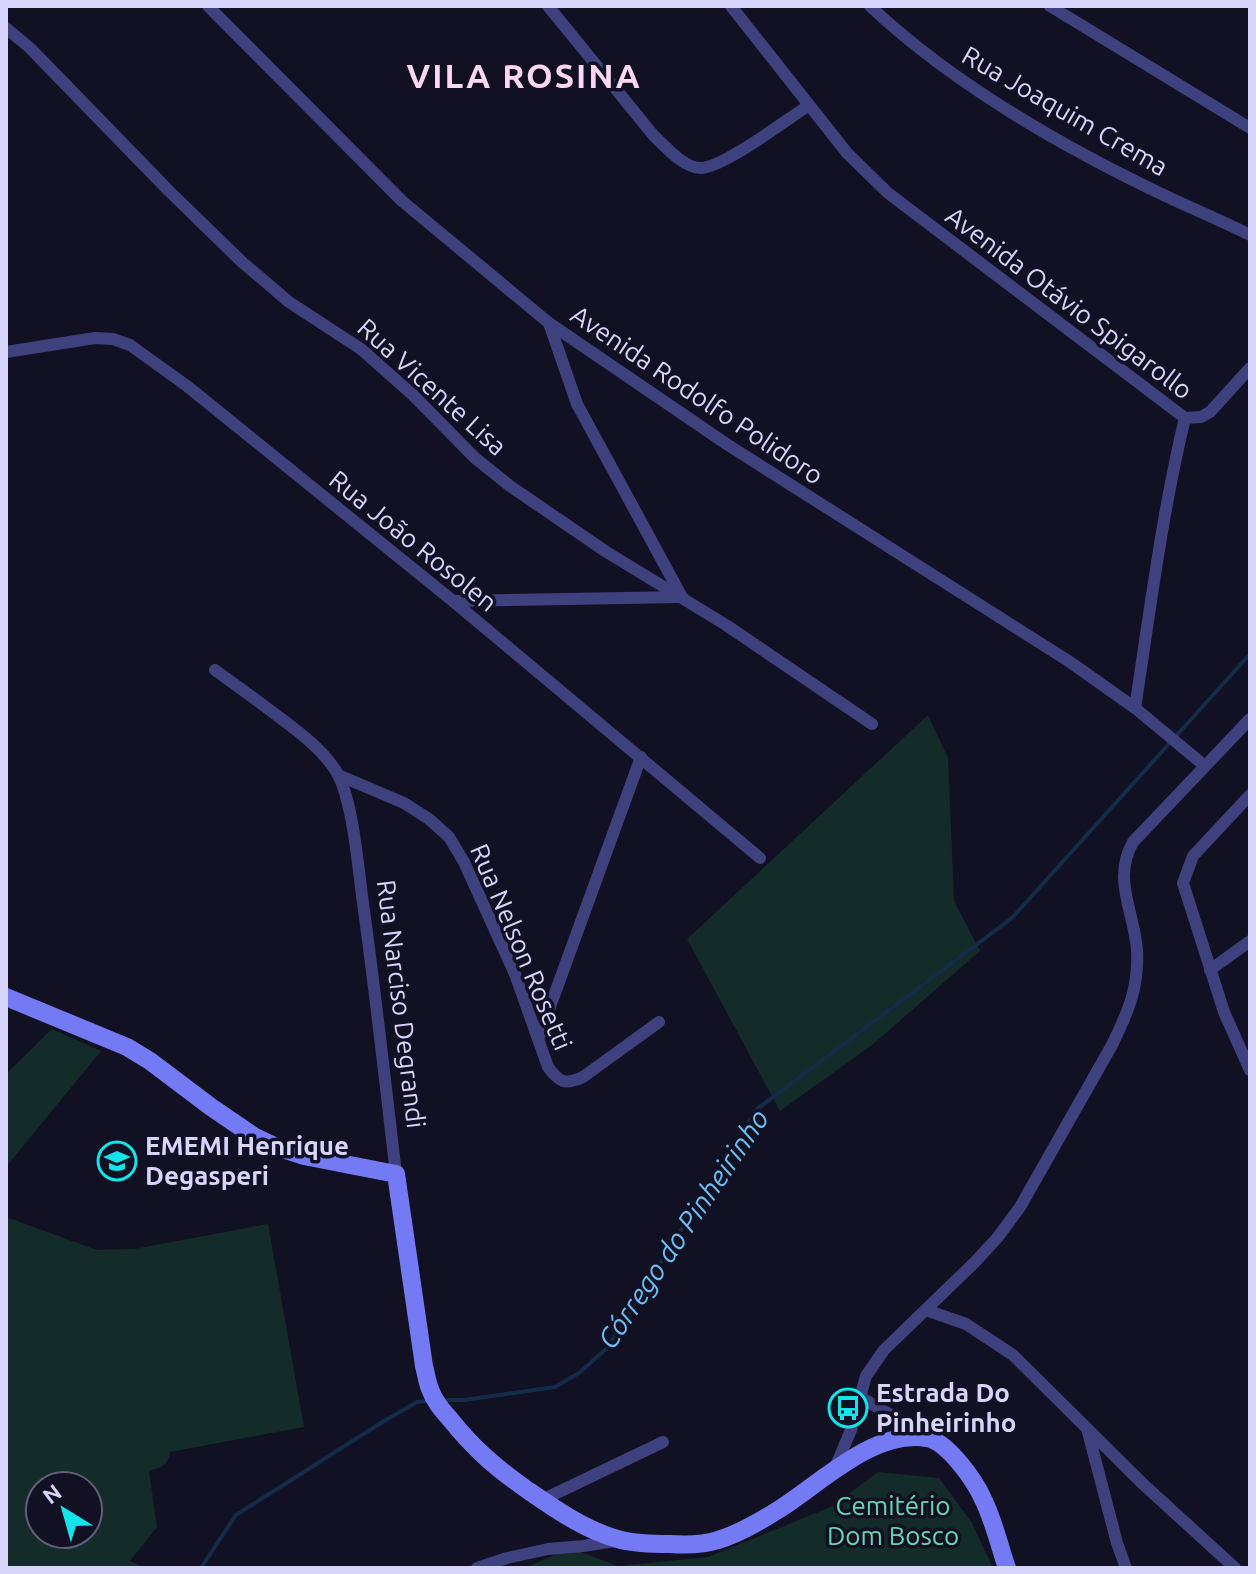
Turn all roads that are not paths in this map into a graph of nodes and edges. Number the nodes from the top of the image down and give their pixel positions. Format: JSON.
{"nodes":[{"id":1,"x":208,"y":6,"type":"edge"},
{"id":2,"x":548,"y":6,"type":"edge"},
{"id":3,"x":731,"y":6,"type":"edge"},
{"id":4,"x":870,"y":6,"type":"edge"},
{"id":5,"x":1050,"y":6,"type":"edge"},
{"id":6,"x":6,"y":28,"type":"edge"},
{"id":7,"x":808,"y":106,"type":"junction"},
{"id":8,"x":1250,"y":128,"type":"edge"},
{"id":9,"x":1250,"y":235,"type":"edge"},
{"id":10,"x":549,"y":323,"type":"junction"},
{"id":11,"x":6,"y":352,"type":"edge"},
{"id":12,"x":1250,"y":368,"type":"edge"},
{"id":13,"x":1185,"y":418,"type":"junction"},
{"id":14,"x":682,"y":597,"type":"junction"},
{"id":15,"x":453,"y":601,"type":"junction"},
{"id":16,"x":215,"y":670,"type":"dead end"},
{"id":17,"x":1135,"y":708,"type":"junction"},
{"id":18,"x":1250,"y":719,"type":"edge"},
{"id":19,"x":872,"y":724,"type":"dead end"},
{"id":20,"x":641,"y":757,"type":"junction"},
{"id":21,"x":1205,"y":766,"type":"junction"},
{"id":22,"x":338,"y":775,"type":"junction"},
{"id":23,"x":1250,"y":795,"type":"edge"},
{"id":24,"x":760,"y":858,"type":"dead end"},
{"id":25,"x":1250,"y":941,"type":"edge"},
{"id":26,"x":1210,"y":970,"type":"junction"},
{"id":27,"x":6,"y":997,"type":"edge"},
{"id":28,"x":659,"y":1022,"type":"dead end"},
{"id":29,"x":539,"y":1037,"type":"junction"},
{"id":30,"x":1248,"y":1063,"type":"edge"},
{"id":31,"x":396,"y":1174,"type":"junction"},
{"id":32,"x":926,"y":1310,"type":"junction"},
{"id":33,"x":860,"y":1397,"type":"junction"},
{"id":34,"x":1088,"y":1430,"type":"junction"},
{"id":35,"x":930,"y":1438,"type":"junction"},
{"id":36,"x":663,"y":1442,"type":"dead end"},
{"id":37,"x":834,"y":1471,"type":"junction"},
{"id":38,"x":542,"y":1500,"type":"junction"},
{"id":39,"x":622,"y":1540,"type":"junction"},
{"id":40,"x":477,"y":1568,"type":"edge"},
{"id":41,"x":1007,"y":1568,"type":"edge"},
{"id":42,"x":1126,"y":1568,"type":"edge"},
{"id":43,"x":1235,"y":1568,"type":"edge"}],
"edges":[{"from":1,"to":10,"type":"street","name":"Avenida Rodolfo Polidoro"},
{"from":2,"to":7,"type":"street"},
{"from":3,"to":7,"type":"street","name":"Avenida Otávio Spigarollo"},
{"from":4,"to":9,"type":"street","name":"Rua Joaquim Crema"},
{"from":5,"to":8,"type":"street"},
{"from":6,"to":14,"type":"street","name":"Rua Vicente Lisa"},
{"from":7,"to":13,"type":"street","name":"Avenida Otávio Spigarollo"},
{"from":10,"to":14,"type":"street"},
{"from":10,"to":17,"type":"street","name":"Avenida Rodolfo Polidoro"},
{"from":11,"to":15,"type":"street","name":"Rua João Rosolen"},
{"from":12,"to":13,"type":"street"},
{"from":13,"to":17,"type":"street","name":"Avenida Otávio Spigarollo"},
{"from":14,"to":15,"type":"street"},
{"from":14,"to":19,"type":"street","name":"Rua Vicente Lisa"},
{"from":15,"to":20,"type":"street","name":"Rua João Rosolen"},
{"from":16,"to":22,"type":"street","name":"Rua Narciso Degrandi"},
{"from":17,"to":21,"type":"street","name":"Avenida Rodolfo Polidoro"},
{"from":18,"to":21,"type":"street"},
{"from":20,"to":24,"type":"street","name":"Rua João Rosolen"},
{"from":20,"to":29,"type":"street"},
{"from":21,"to":32,"type":"street"},
{"from":22,"to":29,"type":"street","name":"Rua Nelson Rosetti"},
{"from":22,"to":31,"type":"street","name":"Rua Narciso Degrandi"},
{"from":23,"to":26,"type":"street"},
{"from":25,"to":26,"type":"street"},
{"from":26,"to":30,"type":"street"},
{"from":27,"to":31,"type":"main road"},
{"from":28,"to":29,"type":"street","name":"Rua Nelson Rosetti"},
{"from":31,"to":38,"type":"main road","name":"Rua Narciso Degrandi"},
{"from":32,"to":33,"type":"street"},
{"from":32,"to":34,"type":"street"},
{"from":33,"to":35,"type":"street"},
{"from":33,"to":37,"type":"street"},
{"from":34,"to":42,"type":"street"},
{"from":34,"to":43,"type":"street"},
{"from":35,"to":37,"type":"main road"},
{"from":35,"to":41,"type":"main road"},
{"from":36,"to":38,"type":"street"},
{"from":37,"to":39,"type":"main road"},
{"from":38,"to":39,"type":"main road"},
{"from":39,"to":40,"type":"street"}]}
